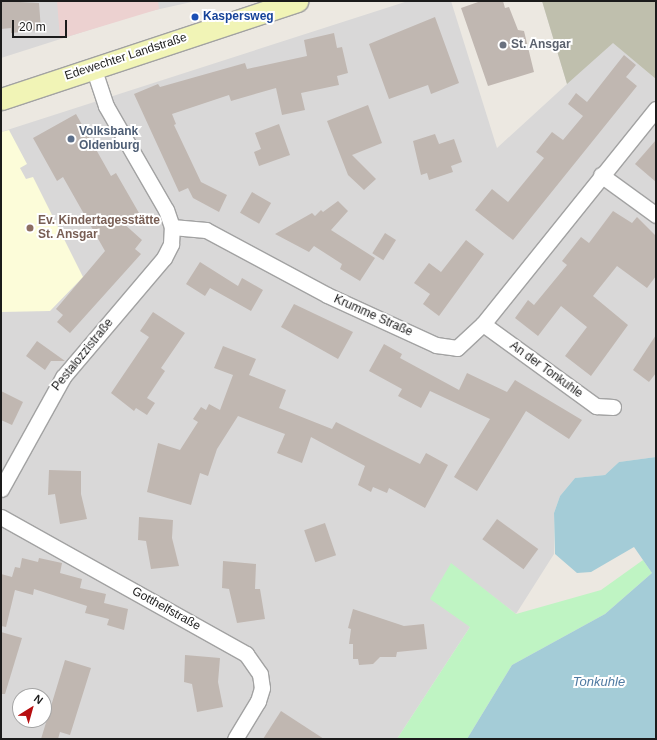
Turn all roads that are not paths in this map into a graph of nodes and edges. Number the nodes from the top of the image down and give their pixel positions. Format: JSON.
{"nodes":[{"id":1,"x":296,"y":1,"type":"edge"},
{"id":2,"x":93,"y":67,"type":"junction"},
{"id":3,"x":1,"y":99,"type":"edge"},
{"id":4,"x":656,"y":109,"type":"edge"},
{"id":5,"x":601,"y":174,"type":"junction"},
{"id":6,"x":656,"y":215,"type":"edge"},
{"id":7,"x":172,"y":227,"type":"junction"},
{"id":8,"x":482,"y":324,"type":"junction"},
{"id":9,"x":613,"y":408,"type":"dead end"},
{"id":10,"x":1,"y":490,"type":"edge"},
{"id":11,"x":1,"y":517,"type":"edge"},
{"id":12,"x":235,"y":739,"type":"edge"}],
"edges":[{"from":1,"to":2,"type":"main road","name":"Edewechter Landstraße"},
{"from":2,"to":3,"type":"main road","name":"Edewechter Landstraße"},
{"from":2,"to":7,"type":"street"},
{"from":4,"to":5,"type":"street","name":"Krumme Straße"},
{"from":5,"to":6,"type":"street"},
{"from":5,"to":8,"type":"street","name":"Krumme Straße"},
{"from":7,"to":8,"type":"street","name":"Krumme Straße"},
{"from":7,"to":10,"type":"street","name":"Pestalozzistraße"},
{"from":8,"to":9,"type":"street","name":"An der Tonkuhle"},
{"from":11,"to":12,"type":"street","name":"Gotthelfstraße"}]}
